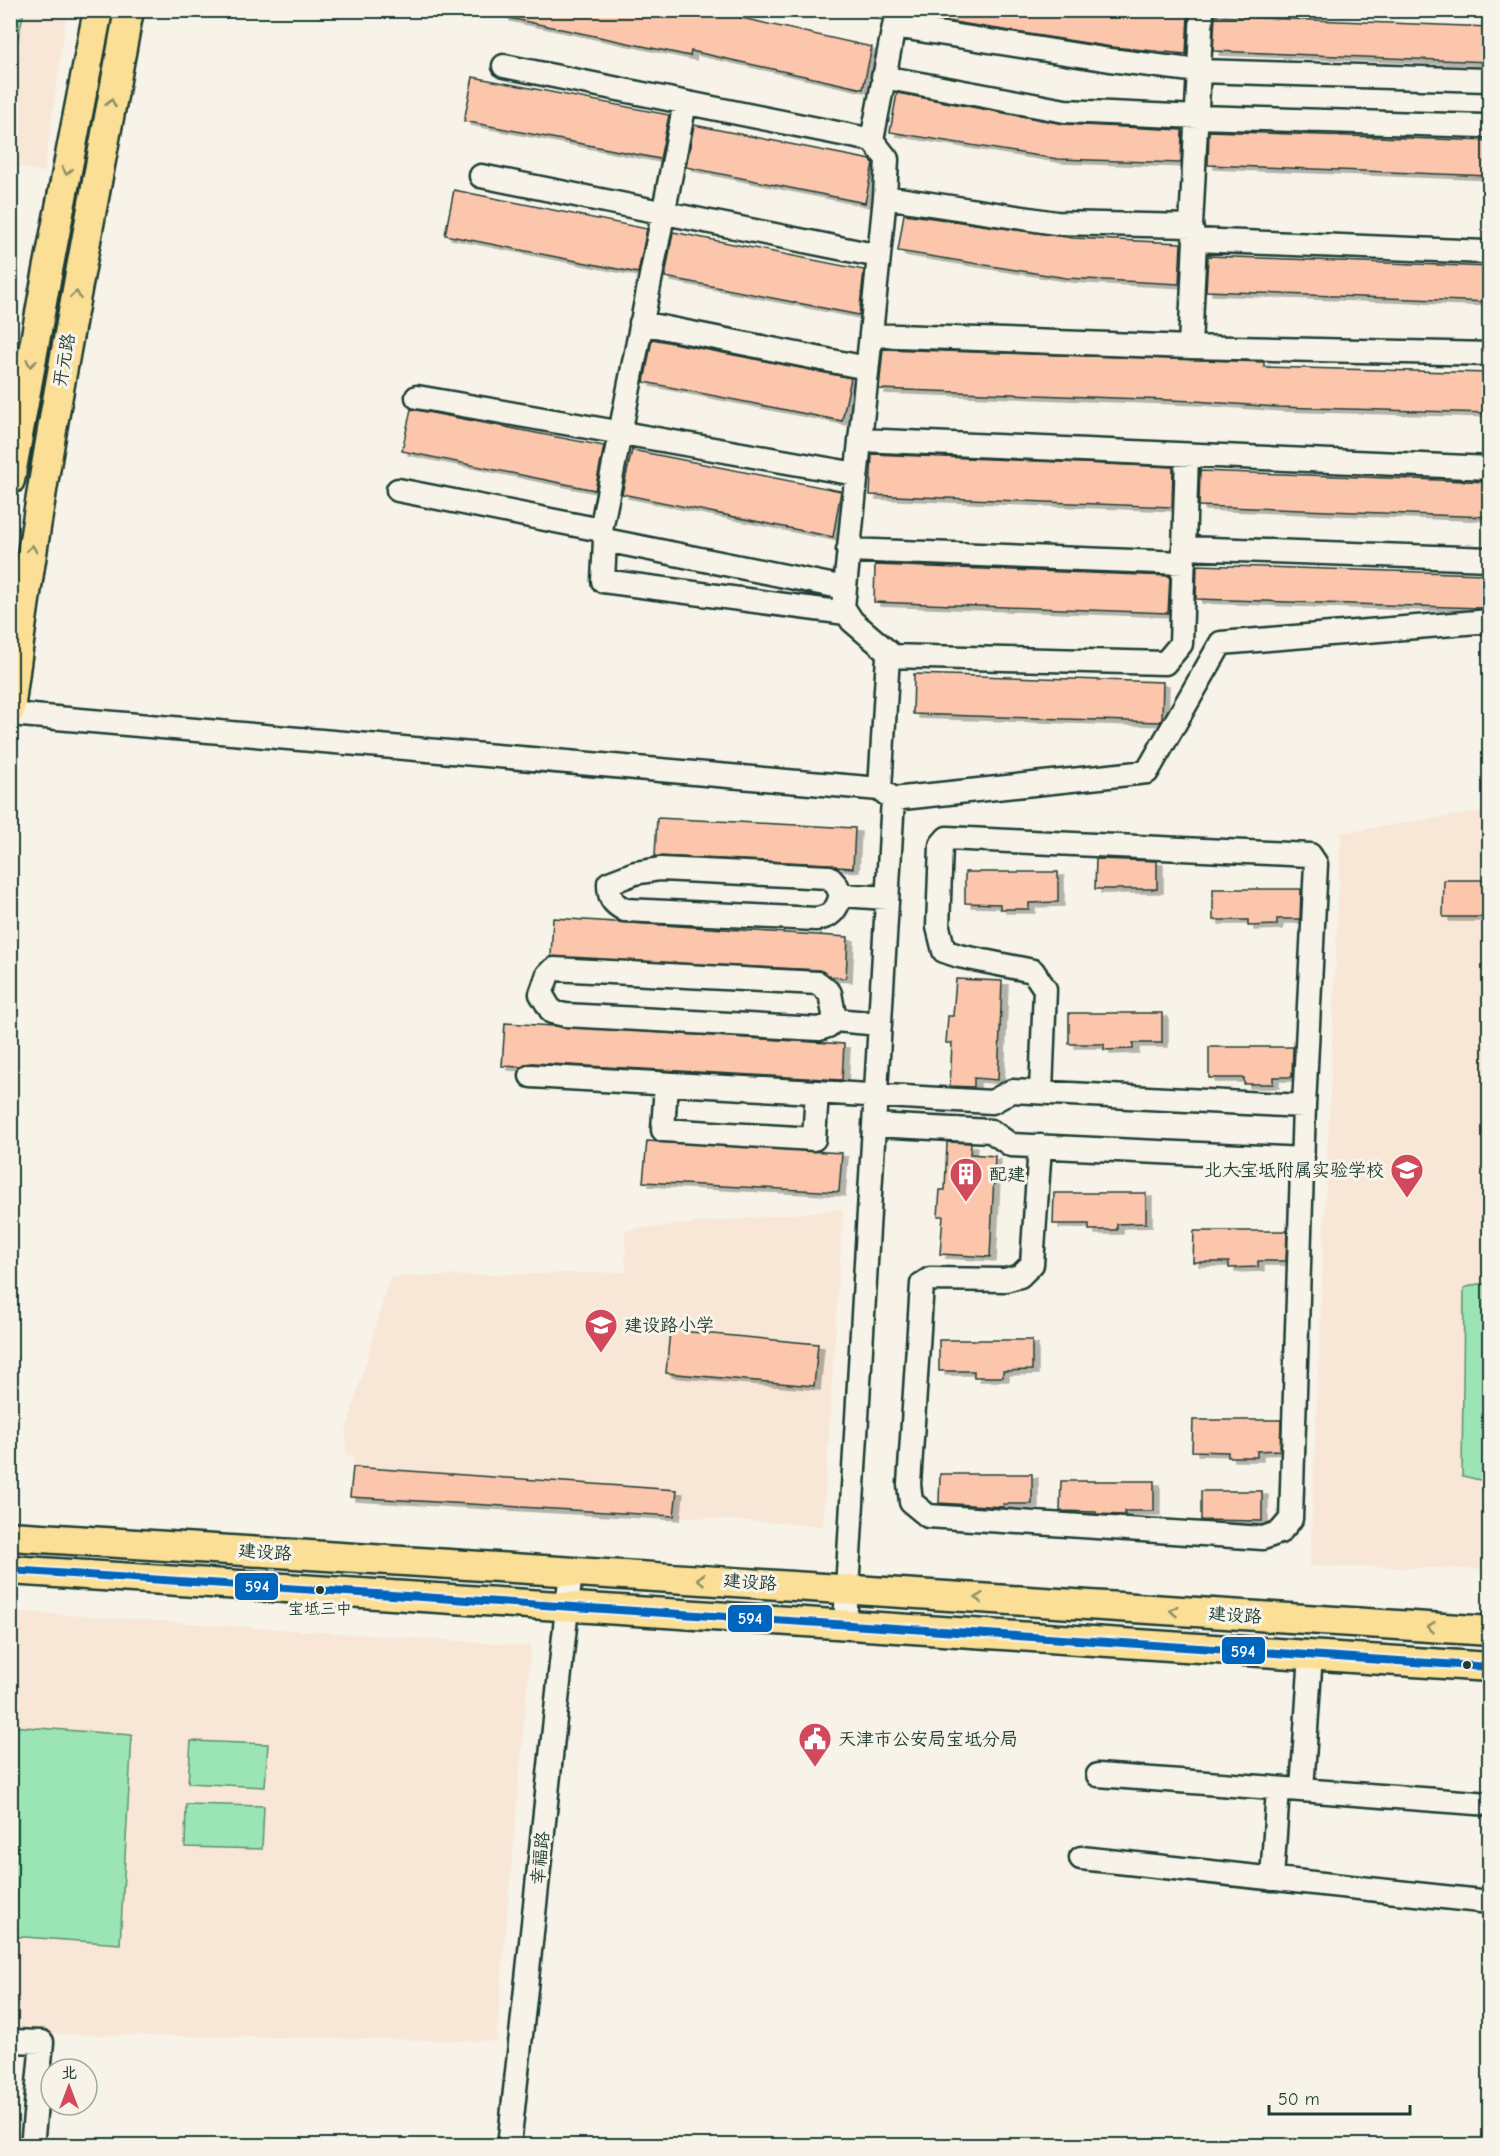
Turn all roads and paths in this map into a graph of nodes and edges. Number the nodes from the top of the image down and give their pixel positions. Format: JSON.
{"nodes":[{"id":1,"x":98,"y":10,"type":"edge"},
{"id":2,"x":129,"y":10,"type":"edge"},
{"id":3,"x":1202,"y":10,"type":"edge"},
{"id":4,"x":504,"y":66,"type":"dead end"},
{"id":5,"x":1199,"y":71,"type":"junction"},
{"id":6,"x":883,"y":77,"type":"junction"},
{"id":7,"x":1486,"y":80,"type":"dead end"},
{"id":8,"x":686,"y":103,"type":"junction"},
{"id":9,"x":1198,"y":117,"type":"junction"},
{"id":10,"x":1483,"y":126,"type":"dead end"},
{"id":11,"x":872,"y":140,"type":"junction"},
{"id":12,"x":481,"y":176,"type":"dead end"},
{"id":13,"x":885,"y":197,"type":"junction"},
{"id":14,"x":663,"y":213,"type":"junction"},
{"id":15,"x":1193,"y":233,"type":"junction"},
{"id":16,"x":1485,"y":252,"type":"dead end"},
{"id":17,"x":879,"y":256,"type":"junction"},
{"id":18,"x":641,"y":323,"type":"junction"},
{"id":19,"x":871,"y":335,"type":"junction"},
{"id":20,"x":1190,"y":347,"type":"junction"},
{"id":21,"x":1490,"y":354,"type":"edge"},
{"id":22,"x":867,"y":368,"type":"junction"},
{"id":23,"x":417,"y":397,"type":"dead end"},
{"id":24,"x":619,"y":433,"type":"junction"},
{"id":25,"x":860,"y":440,"type":"junction"},
{"id":26,"x":1187,"y":455,"type":"junction"},
{"id":27,"x":1490,"y":468,"type":"edge"},
{"id":28,"x":856,"y":474,"type":"junction"},
{"id":29,"x":10,"y":480,"type":"edge"},
{"id":30,"x":398,"y":490,"type":"dead end"},
{"id":31,"x":603,"y":535,"type":"junction"},
{"id":32,"x":848,"y":550,"type":"junction"},
{"id":33,"x":1184,"y":555,"type":"junction"},
{"id":34,"x":1490,"y":559,"type":"edge"},
{"id":35,"x":844,"y":588,"type":"junction"},
{"id":36,"x":846,"y":613,"type":"junction"},
{"id":37,"x":1490,"y":621,"type":"edge"},
{"id":38,"x":893,"y":656,"type":"junction"},
{"id":39,"x":10,"y":713,"type":"edge"},
{"id":40,"x":887,"y":794,"type":"junction"},
{"id":41,"x":841,"y":895,"type":"junction"},
{"id":42,"x":887,"y":898,"type":"junction"},
{"id":43,"x":835,"y":1020,"type":"junction"},
{"id":44,"x":880,"y":1024,"type":"junction"},
{"id":45,"x":531,"y":1076,"type":"dead end"},
{"id":46,"x":666,"y":1084,"type":"junction"},
{"id":47,"x":817,"y":1092,"type":"junction"},
{"id":48,"x":1041,"y":1092,"type":"junction"},
{"id":49,"x":875,"y":1095,"type":"junction"},
{"id":50,"x":992,"y":1102,"type":"junction"},
{"id":51,"x":1304,"y":1106,"type":"junction"},
{"id":52,"x":874,"y":1125,"type":"junction"},
{"id":53,"x":991,"y":1131,"type":"junction"},
{"id":54,"x":1040,"y":1146,"type":"junction"},
{"id":55,"x":1303,"y":1159,"type":"junction"},
{"id":56,"x":10,"y":1536,"type":"edge"},
{"id":57,"x":10,"y":1570,"type":"edge"},
{"id":58,"x":571,"y":1571,"type":"junction"},
{"id":59,"x":848,"y":1590,"type":"junction"},
{"id":60,"x":568,"y":1607,"type":"junction"},
{"id":61,"x":845,"y":1624,"type":"junction"},
{"id":62,"x":1490,"y":1631,"type":"edge"},
{"id":63,"x":1311,"y":1654,"type":"junction"},
{"id":64,"x":1490,"y":1667,"type":"edge"},
{"id":65,"x":1098,"y":1775,"type":"dead end"},
{"id":66,"x":1278,"y":1789,"type":"junction"},
{"id":67,"x":1302,"y":1790,"type":"junction"},
{"id":68,"x":1490,"y":1804,"type":"edge"},
{"id":69,"x":1081,"y":1858,"type":"dead end"},
{"id":70,"x":1272,"y":1878,"type":"junction"},
{"id":71,"x":1490,"y":1902,"type":"edge"},
{"id":72,"x":10,"y":2041,"type":"edge"},
{"id":73,"x":32,"y":2145,"type":"edge"},
{"id":74,"x":509,"y":2145,"type":"edge"}],
"edges":[{"from":1,"to":29,"type":"main road","name":"开元路","one_way":true},
{"from":39,"to":2,"type":"main road","name":"开元路","one_way":true},
{"from":3,"to":5,"type":"street"},
{"from":4,"to":8,"type":"street"},
{"from":5,"to":6,"type":"street"},
{"from":5,"to":7,"type":"street"},
{"from":5,"to":9,"type":"street"},
{"from":6,"to":9,"type":"street"},
{"from":6,"to":11,"type":"street"},
{"from":8,"to":11,"type":"street"},
{"from":8,"to":14,"type":"street"},
{"from":9,"to":10,"type":"street"},
{"from":9,"to":15,"type":"street"},
{"from":11,"to":13,"type":"street"},
{"from":12,"to":14,"type":"street"},
{"from":13,"to":15,"type":"street"},
{"from":13,"to":17,"type":"street"},
{"from":14,"to":17,"type":"street"},
{"from":14,"to":18,"type":"street"},
{"from":15,"to":16,"type":"street"},
{"from":15,"to":20,"type":"street"},
{"from":17,"to":19,"type":"street"},
{"from":18,"to":22,"type":"street"},
{"from":18,"to":24,"type":"street"},
{"from":19,"to":20,"type":"street"},
{"from":19,"to":22,"type":"street"},
{"from":20,"to":21,"type":"street"},
{"from":22,"to":25,"type":"street"},
{"from":23,"to":24,"type":"street"},
{"from":24,"to":28,"type":"street"},
{"from":24,"to":31,"type":"street"},
{"from":25,"to":26,"type":"street"},
{"from":25,"to":28,"type":"street"},
{"from":26,"to":27,"type":"street"},
{"from":26,"to":33,"type":"street"},
{"from":28,"to":32,"type":"street"},
{"from":30,"to":31,"type":"street"},
{"from":31,"to":35,"type":"street"},
{"from":31,"to":36,"type":"street"},
{"from":32,"to":33,"type":"street"},
{"from":32,"to":35,"type":"street"},
{"from":33,"to":34,"type":"street"},
{"from":33,"to":38,"type":"street"},
{"from":35,"to":36,"type":"street"},
{"from":36,"to":38,"type":"street"},
{"from":37,"to":40,"type":"street"},
{"from":38,"to":40,"type":"street"},
{"from":39,"to":40,"type":"street"},
{"from":40,"to":42,"type":"street"},
{"from":41,"to":41,"type":"street"},
{"from":41,"to":42,"type":"street"},
{"from":42,"to":44,"type":"street"},
{"from":43,"to":43,"type":"street"},
{"from":43,"to":44,"type":"street"},
{"from":44,"to":49,"type":"street"},
{"from":45,"to":46,"type":"street"},
{"from":46,"to":47,"type":"street"},
{"from":46,"to":47,"type":"street"},
{"from":47,"to":49,"type":"street"},
{"from":48,"to":50,"type":"street"},
{"from":48,"to":51,"type":"street"},
{"from":48,"to":51,"type":"street"},
{"from":49,"to":50,"type":"street"},
{"from":49,"to":52,"type":"street"},
{"from":50,"to":53,"type":"street"},
{"from":51,"to":55,"type":"street"},
{"from":52,"to":53,"type":"street"},
{"from":52,"to":59,"type":"street"},
{"from":53,"to":54,"type":"street"},
{"from":54,"to":55,"type":"street"},
{"from":54,"to":55,"type":"street"},
{"from":56,"to":58,"type":"main road","name":"建设路"},
{"from":57,"to":60,"type":"main road","name":"建设路"},
{"from":59,"to":58,"type":"main road","name":"建设路","one_way":true},
{"from":58,"to":60,"type":"street","name":"幸福路"},
{"from":59,"to":61,"type":"street"},
{"from":62,"to":59,"type":"main road","name":"建设路","one_way":true},
{"from":60,"to":61,"type":"main road","name":"建设路"},
{"from":60,"to":74,"type":"street","name":"幸福路"},
{"from":61,"to":63,"type":"main road","name":"建设路"},
{"from":63,"to":64,"type":"main road","name":"建设路"},
{"from":63,"to":67,"type":"street"},
{"from":65,"to":66,"type":"street"},
{"from":66,"to":67,"type":"street"},
{"from":66,"to":70,"type":"street"},
{"from":67,"to":68,"type":"street"},
{"from":69,"to":70,"type":"street"},
{"from":70,"to":71,"type":"street"},
{"from":72,"to":73,"type":"street"}]}
